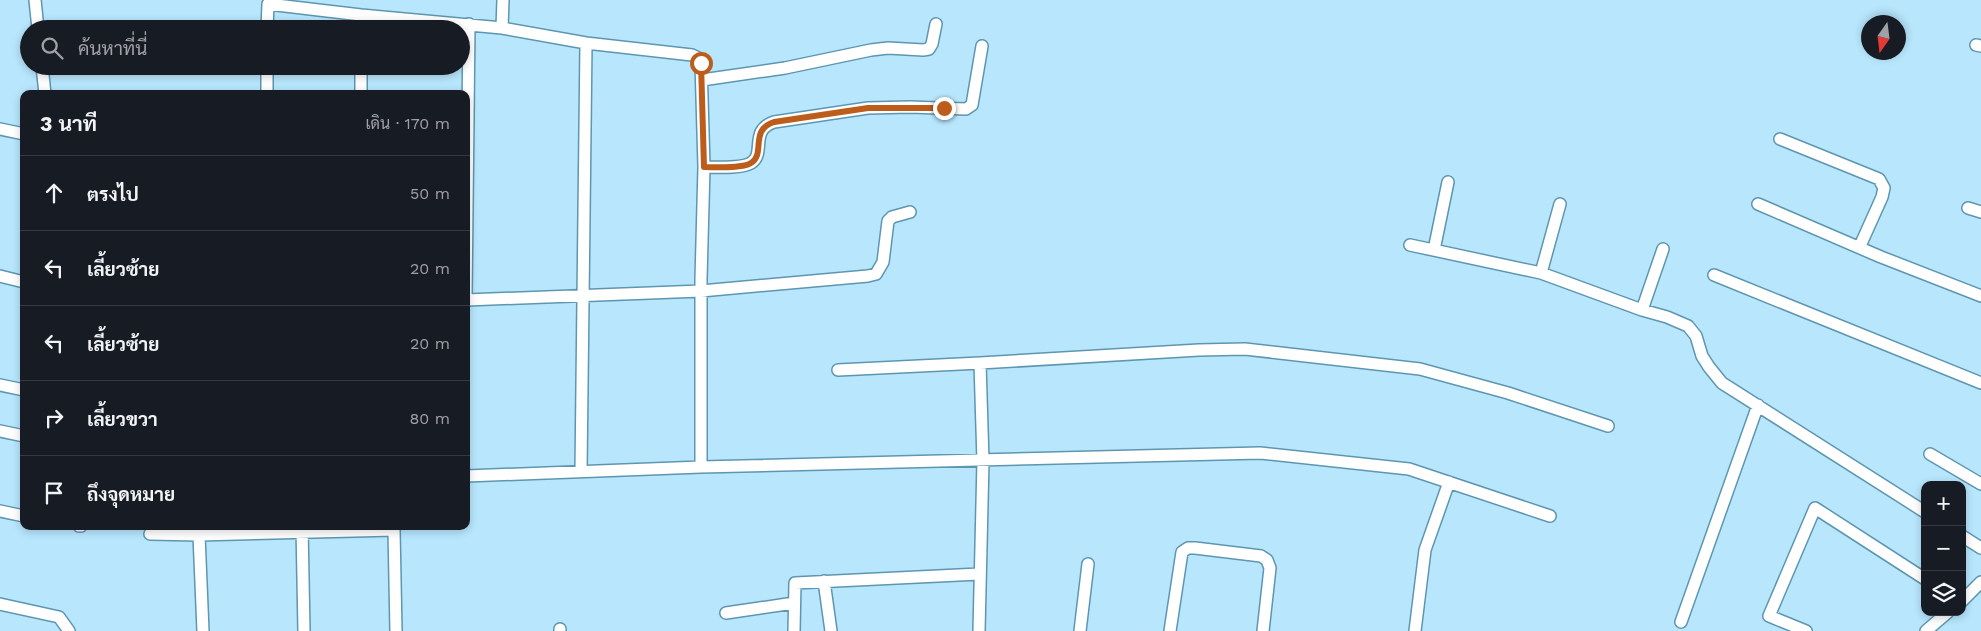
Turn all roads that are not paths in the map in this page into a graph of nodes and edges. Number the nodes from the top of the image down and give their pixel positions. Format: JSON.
{"nodes":[{"id":1,"x":34,"y":0,"type":"edge"},
{"id":2,"x":503,"y":0,"type":"edge"},
{"id":3,"x":361,"y":15,"type":"junction"},
{"id":4,"x":37,"y":20,"type":"edge"},
{"id":5,"x":267,"y":20,"type":"edge"},
{"id":6,"x":361,"y":20,"type":"edge"},
{"id":7,"x":421,"y":20,"type":"edge"},
{"id":8,"x":470,"y":24,"type":"edge"},
{"id":9,"x":936,"y":24,"type":"dead end"},
{"id":10,"x":502,"y":28,"type":"junction"},
{"id":11,"x":586,"y":44,"type":"junction"},
{"id":12,"x":982,"y":46,"type":"dead end"},
{"id":13,"x":43,"y":75,"type":"edge"},
{"id":14,"x":267,"y":75,"type":"edge"},
{"id":15,"x":361,"y":75,"type":"edge"},
{"id":16,"x":468,"y":75,"type":"edge"},
{"id":17,"x":702,"y":80,"type":"junction"},
{"id":18,"x":45,"y":90,"type":"edge"},
{"id":19,"x":267,"y":90,"type":"edge"},
{"id":20,"x":361,"y":90,"type":"edge"},
{"id":21,"x":468,"y":90,"type":"edge"},
{"id":22,"x":0,"y":129,"type":"edge"},
{"id":23,"x":20,"y":133,"type":"edge"},
{"id":24,"x":1780,"y":139,"type":"dead end"},
{"id":25,"x":704,"y":167,"type":"junction"},
{"id":26,"x":1448,"y":182,"type":"dead end"},
{"id":27,"x":1560,"y":204,"type":"dead end"},
{"id":28,"x":1758,"y":204,"type":"dead end"},
{"id":29,"x":1968,"y":208,"type":"dead end"},
{"id":30,"x":910,"y":212,"type":"dead end"},
{"id":31,"x":1981,"y":212,"type":"edge"},
{"id":32,"x":1410,"y":245,"type":"dead end"},
{"id":33,"x":1860,"y":246,"type":"junction"},
{"id":34,"x":1663,"y":249,"type":"dead end"},
{"id":35,"x":1434,"y":250,"type":"junction"},
{"id":36,"x":1541,"y":273,"type":"junction"},
{"id":37,"x":1714,"y":275,"type":"dead end"},
{"id":38,"x":0,"y":276,"type":"edge"},
{"id":39,"x":20,"y":281,"type":"edge"},
{"id":40,"x":701,"y":291,"type":"junction"},
{"id":41,"x":582,"y":295,"type":"junction"},
{"id":42,"x":1981,"y":296,"type":"edge"},
{"id":43,"x":470,"y":299,"type":"edge"},
{"id":44,"x":1642,"y":310,"type":"junction"},
{"id":45,"x":980,"y":363,"type":"junction"},
{"id":46,"x":838,"y":370,"type":"dead end"},
{"id":47,"x":1981,"y":383,"type":"edge"},
{"id":48,"x":0,"y":385,"type":"edge"},
{"id":49,"x":20,"y":389,"type":"edge"},
{"id":50,"x":1758,"y":405,"type":"junction"},
{"id":51,"x":1608,"y":426,"type":"dead end"},
{"id":52,"x":0,"y":431,"type":"edge"},
{"id":53,"x":20,"y":435,"type":"edge"},
{"id":54,"x":1930,"y":454,"type":"dead end"},
{"id":55,"x":983,"y":461,"type":"junction"},
{"id":56,"x":701,"y":467,"type":"junction"},
{"id":57,"x":581,"y":471,"type":"junction"},
{"id":58,"x":470,"y":476,"type":"edge"},
{"id":59,"x":1449,"y":482,"type":"junction"},
{"id":60,"x":1981,"y":484,"type":"edge"},
{"id":61,"x":1921,"y":509,"type":"edge"},
{"id":62,"x":0,"y":511,"type":"edge"},
{"id":63,"x":20,"y":515,"type":"edge"},
{"id":64,"x":1550,"y":516,"type":"dead end"},
{"id":65,"x":287,"y":530,"type":"edge"},
{"id":66,"x":302,"y":530,"type":"edge"},
{"id":67,"x":394,"y":530,"type":"edge"},
{"id":68,"x":150,"y":534,"type":"dead end"},
{"id":69,"x":199,"y":536,"type":"junction"},
{"id":70,"x":1966,"y":539,"type":"edge"},
{"id":71,"x":1981,"y":548,"type":"edge"},
{"id":72,"x":1088,"y":564,"type":"dead end"},
{"id":73,"x":979,"y":574,"type":"junction"},
{"id":74,"x":1921,"y":576,"type":"edge"},
{"id":75,"x":824,"y":581,"type":"junction"},
{"id":76,"x":1981,"y":582,"type":"edge"},
{"id":77,"x":1966,"y":597,"type":"edge"},
{"id":78,"x":794,"y":603,"type":"junction"},
{"id":79,"x":0,"y":604,"type":"edge"},
{"id":80,"x":726,"y":612,"type":"dead end"},
{"id":81,"x":1943,"y":616,"type":"edge"},
{"id":82,"x":1681,"y":622,"type":"dead end"},
{"id":83,"x":70,"y":631,"type":"edge"},
{"id":84,"x":202,"y":631,"type":"edge"},
{"id":85,"x":304,"y":631,"type":"edge"},
{"id":86,"x":396,"y":631,"type":"edge"},
{"id":87,"x":794,"y":631,"type":"edge"},
{"id":88,"x":831,"y":631,"type":"edge"},
{"id":89,"x":979,"y":631,"type":"edge"},
{"id":90,"x":1080,"y":631,"type":"edge"},
{"id":91,"x":1170,"y":631,"type":"edge"},
{"id":92,"x":1263,"y":631,"type":"edge"},
{"id":93,"x":1415,"y":631,"type":"edge"},
{"id":94,"x":1806,"y":631,"type":"edge"},
{"id":95,"x":1926,"y":631,"type":"edge"}],
"edges":[{"from":1,"to":4,"type":"street"},
{"from":2,"to":10,"type":"street"},
{"from":3,"to":5,"type":"street"},
{"from":3,"to":6,"type":"street"},
{"from":3,"to":7,"type":"street"},
{"from":8,"to":10,"type":"street"},
{"from":9,"to":17,"type":"street"},
{"from":10,"to":11,"type":"street"},
{"from":11,"to":17,"type":"street"},
{"from":11,"to":41,"type":"street"},
{"from":12,"to":25,"type":"street"},
{"from":13,"to":18,"type":"street"},
{"from":14,"to":19,"type":"street"},
{"from":15,"to":20,"type":"street"},
{"from":16,"to":21,"type":"street"},
{"from":17,"to":25,"type":"street"},
{"from":22,"to":23,"type":"street"},
{"from":24,"to":33,"type":"street"},
{"from":25,"to":40,"type":"street"},
{"from":26,"to":35,"type":"street"},
{"from":27,"to":36,"type":"street"},
{"from":28,"to":33,"type":"street"},
{"from":29,"to":31,"type":"street"},
{"from":30,"to":40,"type":"street"},
{"from":32,"to":35,"type":"street"},
{"from":33,"to":42,"type":"street"},
{"from":34,"to":44,"type":"street"},
{"from":35,"to":36,"type":"street"},
{"from":36,"to":44,"type":"street"},
{"from":37,"to":47,"type":"street"},
{"from":38,"to":39,"type":"street"},
{"from":40,"to":41,"type":"street"},
{"from":40,"to":56,"type":"street"},
{"from":41,"to":43,"type":"street"},
{"from":41,"to":57,"type":"street"},
{"from":44,"to":50,"type":"street"},
{"from":45,"to":46,"type":"street"},
{"from":45,"to":51,"type":"street"},
{"from":45,"to":55,"type":"street"},
{"from":48,"to":49,"type":"street"},
{"from":50,"to":61,"type":"street"},
{"from":50,"to":82,"type":"street"},
{"from":52,"to":53,"type":"street"},
{"from":54,"to":60,"type":"street"},
{"from":55,"to":56,"type":"street"},
{"from":55,"to":59,"type":"street"},
{"from":55,"to":73,"type":"street"},
{"from":56,"to":57,"type":"street"},
{"from":57,"to":58,"type":"street"},
{"from":59,"to":64,"type":"street"},
{"from":59,"to":93,"type":"street"},
{"from":62,"to":63,"type":"street"},
{"from":65,"to":69,"type":"street"},
{"from":66,"to":85,"type":"street"},
{"from":67,"to":86,"type":"street"},
{"from":68,"to":69,"type":"street"},
{"from":69,"to":84,"type":"street"},
{"from":70,"to":71,"type":"street"},
{"from":72,"to":90,"type":"street"},
{"from":73,"to":75,"type":"street"},
{"from":73,"to":89,"type":"street"},
{"from":74,"to":94,"type":"street"},
{"from":75,"to":78,"type":"street"},
{"from":75,"to":88,"type":"street"},
{"from":76,"to":77,"type":"street"},
{"from":78,"to":80,"type":"street"},
{"from":78,"to":87,"type":"street"},
{"from":79,"to":83,"type":"street"},
{"from":81,"to":95,"type":"street"},
{"from":91,"to":92,"type":"street"}]}
